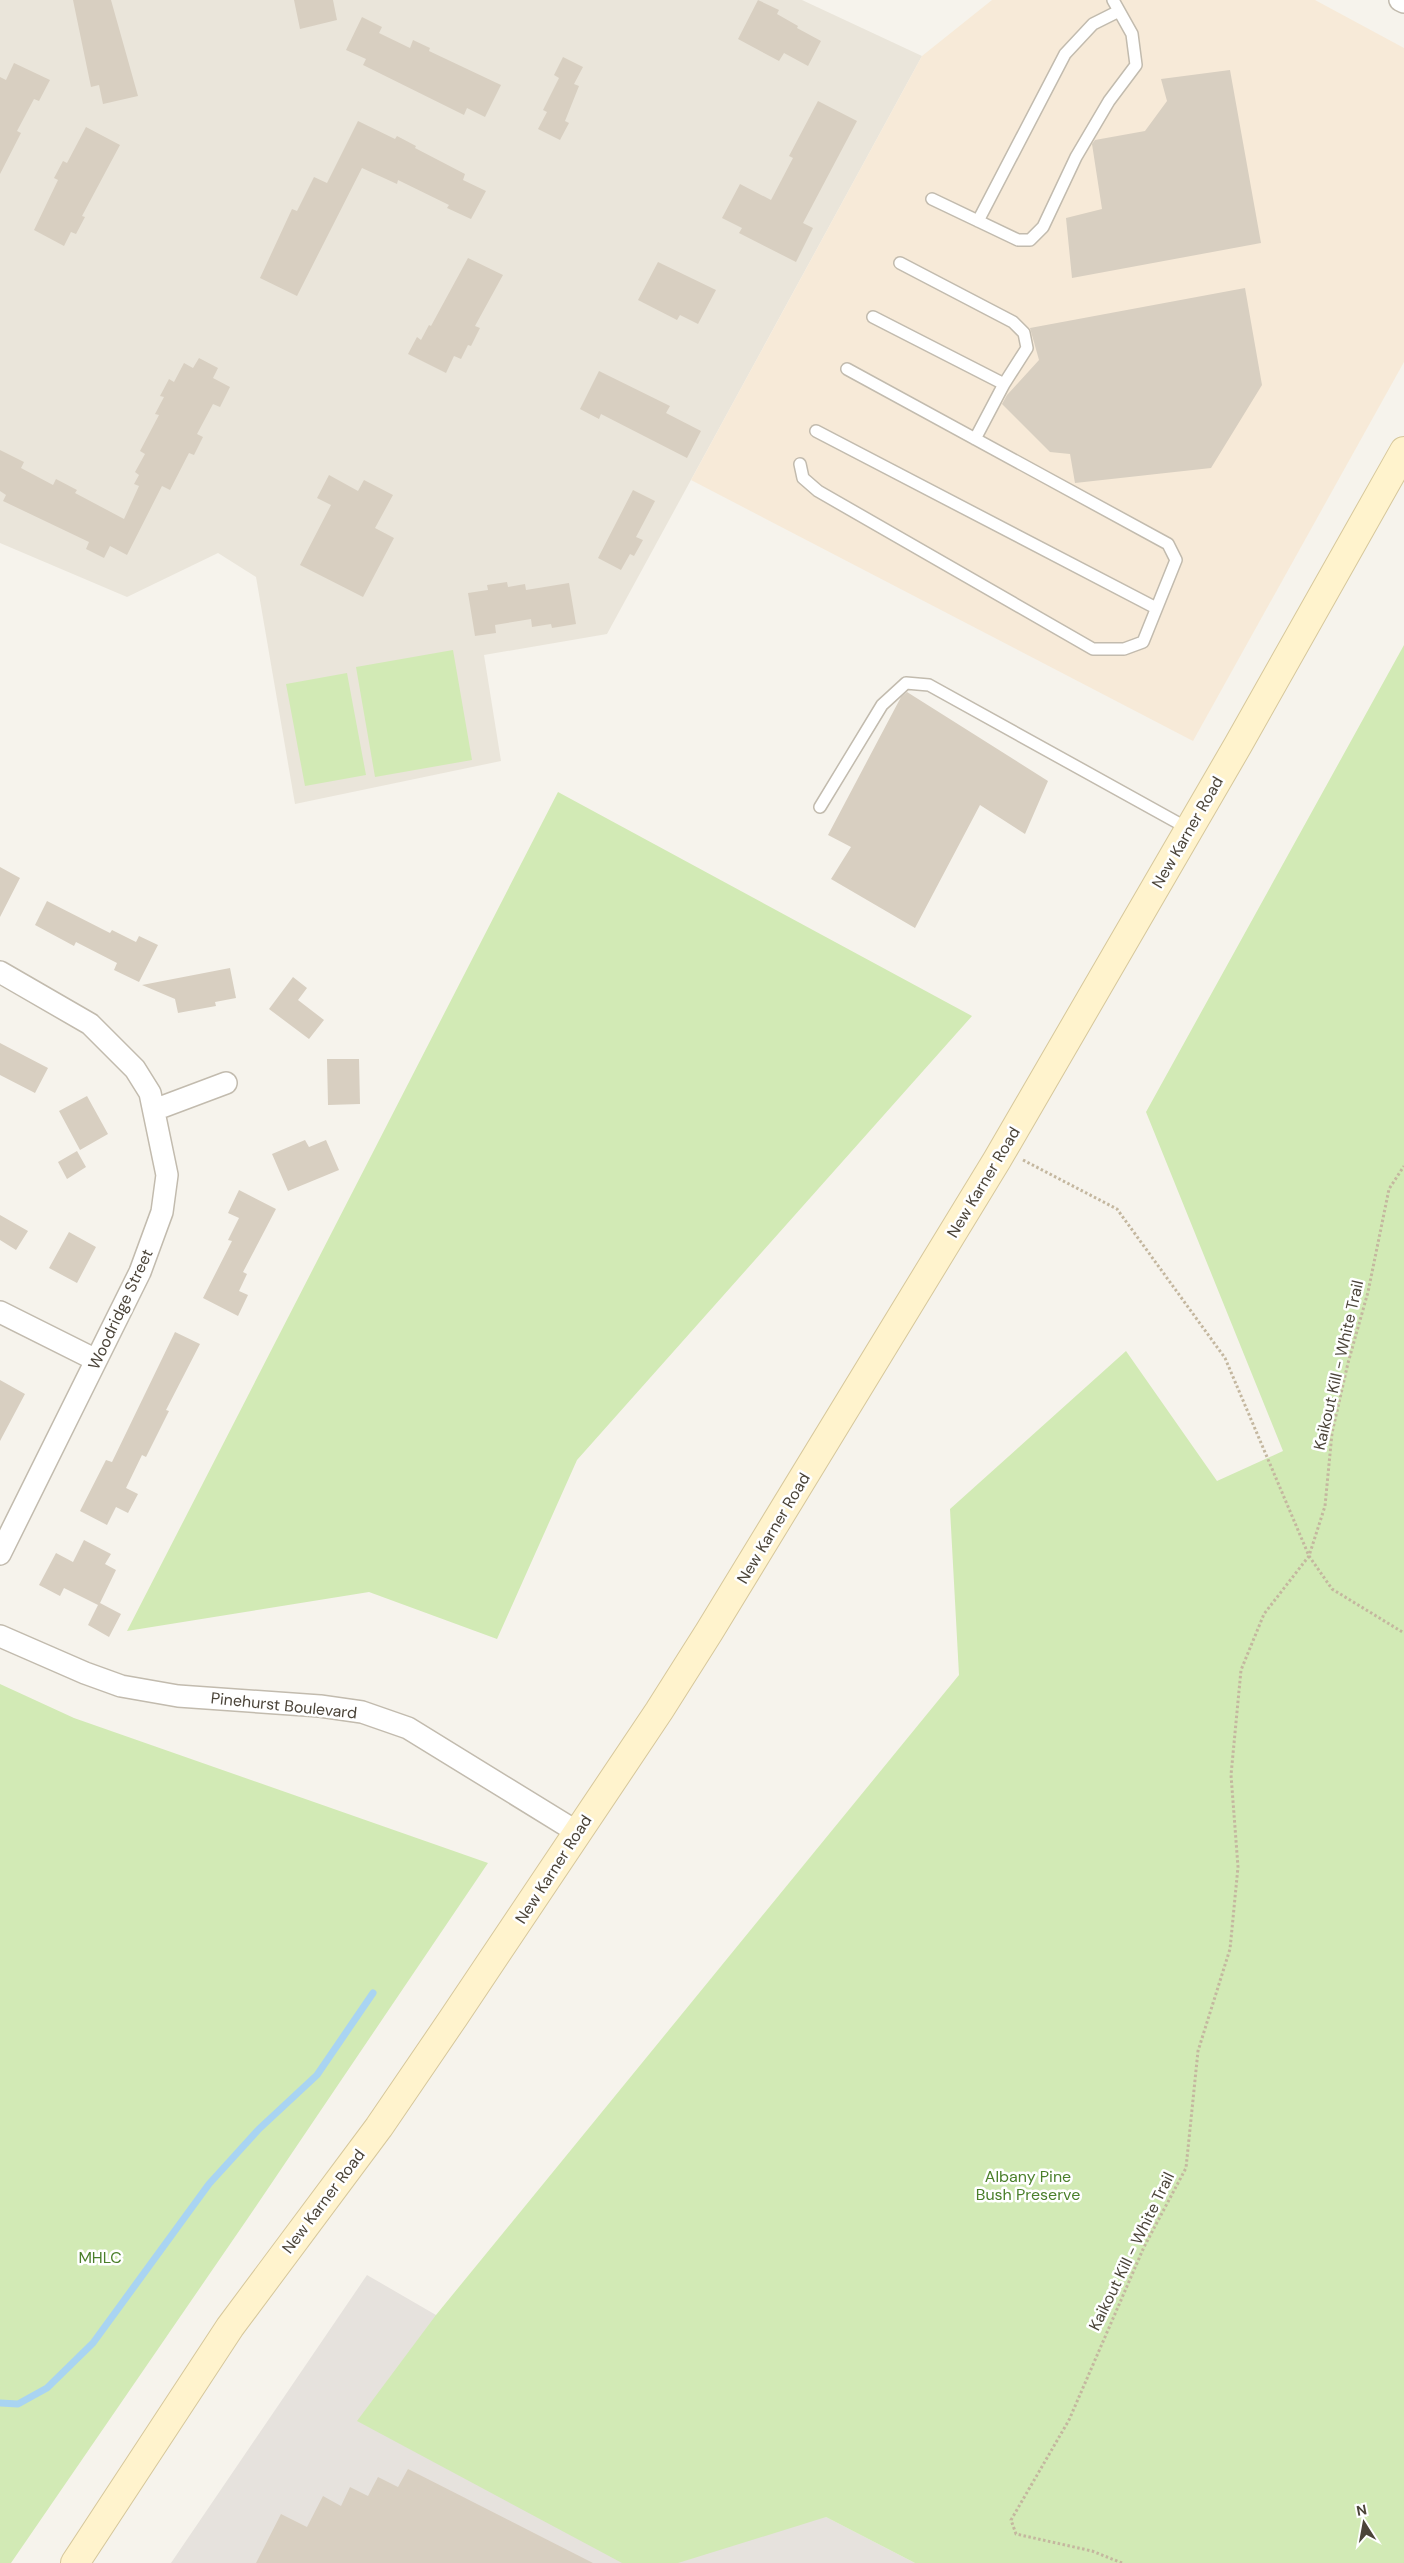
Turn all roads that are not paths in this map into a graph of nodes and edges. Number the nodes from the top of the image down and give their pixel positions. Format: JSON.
{"nodes":[{"id":1,"x":1113,"y":0,"type":"edge"},
{"id":2,"x":1400,"y":0,"type":"edge"},
{"id":3,"x":1404,"y":2,"type":"edge"},
{"id":4,"x":1119,"y":11,"type":"junction"},
{"id":5,"x":932,"y":200,"type":"dead end"},
{"id":6,"x":978,"y":221,"type":"junction"},
{"id":7,"x":900,"y":263,"type":"dead end"},
{"id":8,"x":873,"y":317,"type":"dead end"},
{"id":9,"x":847,"y":369,"type":"dead end"},
{"id":10,"x":1004,"y":384,"type":"junction"},
{"id":11,"x":816,"y":431,"type":"dead end"},
{"id":12,"x":975,"y":439,"type":"junction"},
{"id":13,"x":1404,"y":452,"type":"edge"},
{"id":14,"x":800,"y":464,"type":"dead end"},
{"id":15,"x":1397,"y":469,"type":"edge"},
{"id":16,"x":1156,"y":608,"type":"junction"},
{"id":17,"x":820,"y":807,"type":"dead end"},
{"id":18,"x":1189,"y":830,"type":"junction"},
{"id":19,"x":0,"y":972,"type":"edge"},
{"id":20,"x":226,"y":1083,"type":"dead end"},
{"id":21,"x":154,"y":1110,"type":"junction"},
{"id":22,"x":0,"y":1312,"type":"edge"},
{"id":23,"x":96,"y":1360,"type":"junction"},
{"id":24,"x":0,"y":1554,"type":"edge"},
{"id":25,"x":0,"y":1636,"type":"edge"},
{"id":26,"x":577,"y":1832,"type":"junction"},
{"id":27,"x":75,"y":2563,"type":"edge"}],
"edges":[{"from":1,"to":4,"type":"lane"},
{"from":2,"to":3,"type":"street"},
{"from":4,"to":6,"type":"lane"},
{"from":4,"to":6,"type":"lane"},
{"from":5,"to":6,"type":"lane"},
{"from":7,"to":10,"type":"lane"},
{"from":8,"to":10,"type":"lane"},
{"from":9,"to":12,"type":"lane"},
{"from":10,"to":12,"type":"lane"},
{"from":11,"to":16,"type":"lane"},
{"from":12,"to":16,"type":"lane"},
{"from":13,"to":15,"type":"main road","name":"New Karner Road"},
{"from":14,"to":16,"type":"lane"},
{"from":15,"to":18,"type":"main road","name":"New Karner Road"},
{"from":17,"to":18,"type":"lane"},
{"from":18,"to":26,"type":"main road","name":"New Karner Road"},
{"from":19,"to":21,"type":"street","name":"Woodridge Street"},
{"from":20,"to":21,"type":"street"},
{"from":21,"to":23,"type":"street","name":"Woodridge Street"},
{"from":22,"to":23,"type":"street"},
{"from":23,"to":24,"type":"street","name":"Woodridge Street"},
{"from":25,"to":26,"type":"street","name":"Pinehurst Boulevard"},
{"from":26,"to":27,"type":"main road","name":"New Karner Road"}]}
